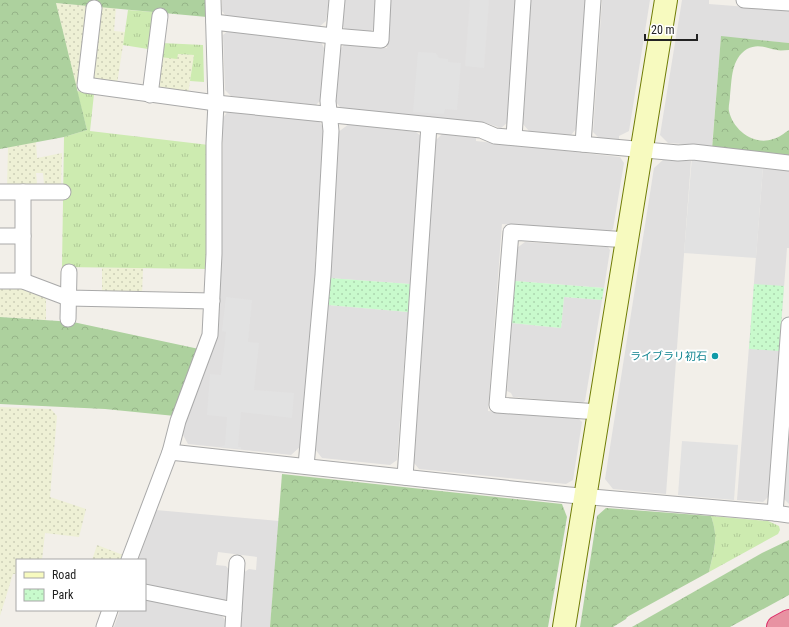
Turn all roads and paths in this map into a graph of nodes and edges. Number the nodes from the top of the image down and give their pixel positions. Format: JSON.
{"nodes":[{"id":1,"x":213,"y":0,"type":"edge"},
{"id":2,"x":337,"y":0,"type":"edge"},
{"id":3,"x":383,"y":0,"type":"edge"},
{"id":4,"x":523,"y":0,"type":"edge"},
{"id":5,"x":593,"y":0,"type":"edge"},
{"id":6,"x":666,"y":0,"type":"edge"},
{"id":7,"x":744,"y":0,"type":"edge"},
{"id":8,"x":789,"y":3,"type":"edge"},
{"id":9,"x":94,"y":8,"type":"dead end"},
{"id":10,"x":160,"y":16,"type":"dead end"},
{"id":11,"x":214,"y":22,"type":"junction"},
{"id":12,"x":333,"y":36,"type":"junction"},
{"id":13,"x":150,"y":95,"type":"junction"},
{"id":14,"x":216,"y":103,"type":"junction"},
{"id":15,"x":330,"y":115,"type":"junction"},
{"id":16,"x":429,"y":125,"type":"junction"},
{"id":17,"x":514,"y":137,"type":"junction"},
{"id":18,"x":582,"y":144,"type":"junction"},
{"id":19,"x":643,"y":149,"type":"junction"},
{"id":20,"x":789,"y":163,"type":"edge"},
{"id":21,"x":0,"y":192,"type":"edge"},
{"id":22,"x":23,"y":192,"type":"junction"},
{"id":23,"x":63,"y":192,"type":"dead end"},
{"id":24,"x":0,"y":236,"type":"edge"},
{"id":25,"x":23,"y":236,"type":"junction"},
{"id":26,"x":628,"y":240,"type":"junction"},
{"id":27,"x":68,"y":272,"type":"dead end"},
{"id":28,"x":0,"y":281,"type":"edge"},
{"id":29,"x":23,"y":281,"type":"junction"},
{"id":30,"x":68,"y":298,"type":"junction"},
{"id":31,"x":212,"y":301,"type":"junction"},
{"id":32,"x":68,"y":319,"type":"dead end"},
{"id":33,"x":789,"y":325,"type":"edge"},
{"id":34,"x":599,"y":412,"type":"junction"},
{"id":35,"x":786,"y":413,"type":"edge"},
{"id":36,"x":170,"y":452,"type":"junction"},
{"id":37,"x":306,"y":466,"type":"junction"},
{"id":38,"x":405,"y":478,"type":"junction"},
{"id":39,"x":585,"y":496,"type":"junction"},
{"id":40,"x":782,"y":514,"type":"edge"},
{"id":41,"x":129,"y":559,"type":"edge"},
{"id":42,"x":237,"y":563,"type":"dead end"},
{"id":43,"x":146,"y":592,"type":"edge"},
{"id":44,"x":234,"y":610,"type":"junction"},
{"id":45,"x":110,"y":611,"type":"edge"},
{"id":46,"x":789,"y":621,"type":"edge"},
{"id":47,"x":104,"y":627,"type":"edge"},
{"id":48,"x":233,"y":627,"type":"edge"},
{"id":49,"x":564,"y":627,"type":"edge"},
{"id":50,"x":778,"y":627,"type":"edge"}],
"edges":[{"from":1,"to":11,"type":"street"},
{"from":2,"to":12,"type":"street"},
{"from":3,"to":12,"type":"street"},
{"from":4,"to":17,"type":"street"},
{"from":5,"to":18,"type":"street"},
{"from":6,"to":19,"type":"street"},
{"from":7,"to":8,"type":"street"},
{"from":9,"to":13,"type":"street"},
{"from":10,"to":13,"type":"street"},
{"from":11,"to":12,"type":"street"},
{"from":11,"to":14,"type":"street"},
{"from":12,"to":15,"type":"street"},
{"from":13,"to":14,"type":"street"},
{"from":14,"to":15,"type":"street"},
{"from":14,"to":31,"type":"street"},
{"from":15,"to":16,"type":"street"},
{"from":15,"to":37,"type":"street"},
{"from":16,"to":17,"type":"street"},
{"from":16,"to":38,"type":"street"},
{"from":17,"to":18,"type":"street"},
{"from":18,"to":19,"type":"street"},
{"from":19,"to":20,"type":"street"},
{"from":19,"to":26,"type":"street"},
{"from":21,"to":22,"type":"street"},
{"from":22,"to":23,"type":"street"},
{"from":22,"to":25,"type":"street"},
{"from":24,"to":25,"type":"street"},
{"from":25,"to":29,"type":"street"},
{"from":26,"to":34,"type":"street"},
{"from":26,"to":34,"type":"street"},
{"from":27,"to":30,"type":"street"},
{"from":28,"to":29,"type":"street"},
{"from":29,"to":30,"type":"street"},
{"from":30,"to":31,"type":"street"},
{"from":30,"to":32,"type":"street"},
{"from":31,"to":36,"type":"street"},
{"from":33,"to":35,"type":"street"},
{"from":34,"to":39,"type":"street"},
{"from":35,"to":40,"type":"street"},
{"from":36,"to":37,"type":"street"},
{"from":36,"to":41,"type":"street"},
{"from":37,"to":38,"type":"street"},
{"from":38,"to":39,"type":"street"},
{"from":39,"to":40,"type":"street"},
{"from":39,"to":49,"type":"street"},
{"from":42,"to":44,"type":"street"},
{"from":43,"to":44,"type":"street"},
{"from":44,"to":48,"type":"street"},
{"from":45,"to":47,"type":"street"},
{"from":46,"to":50,"type":"highway"}]}
